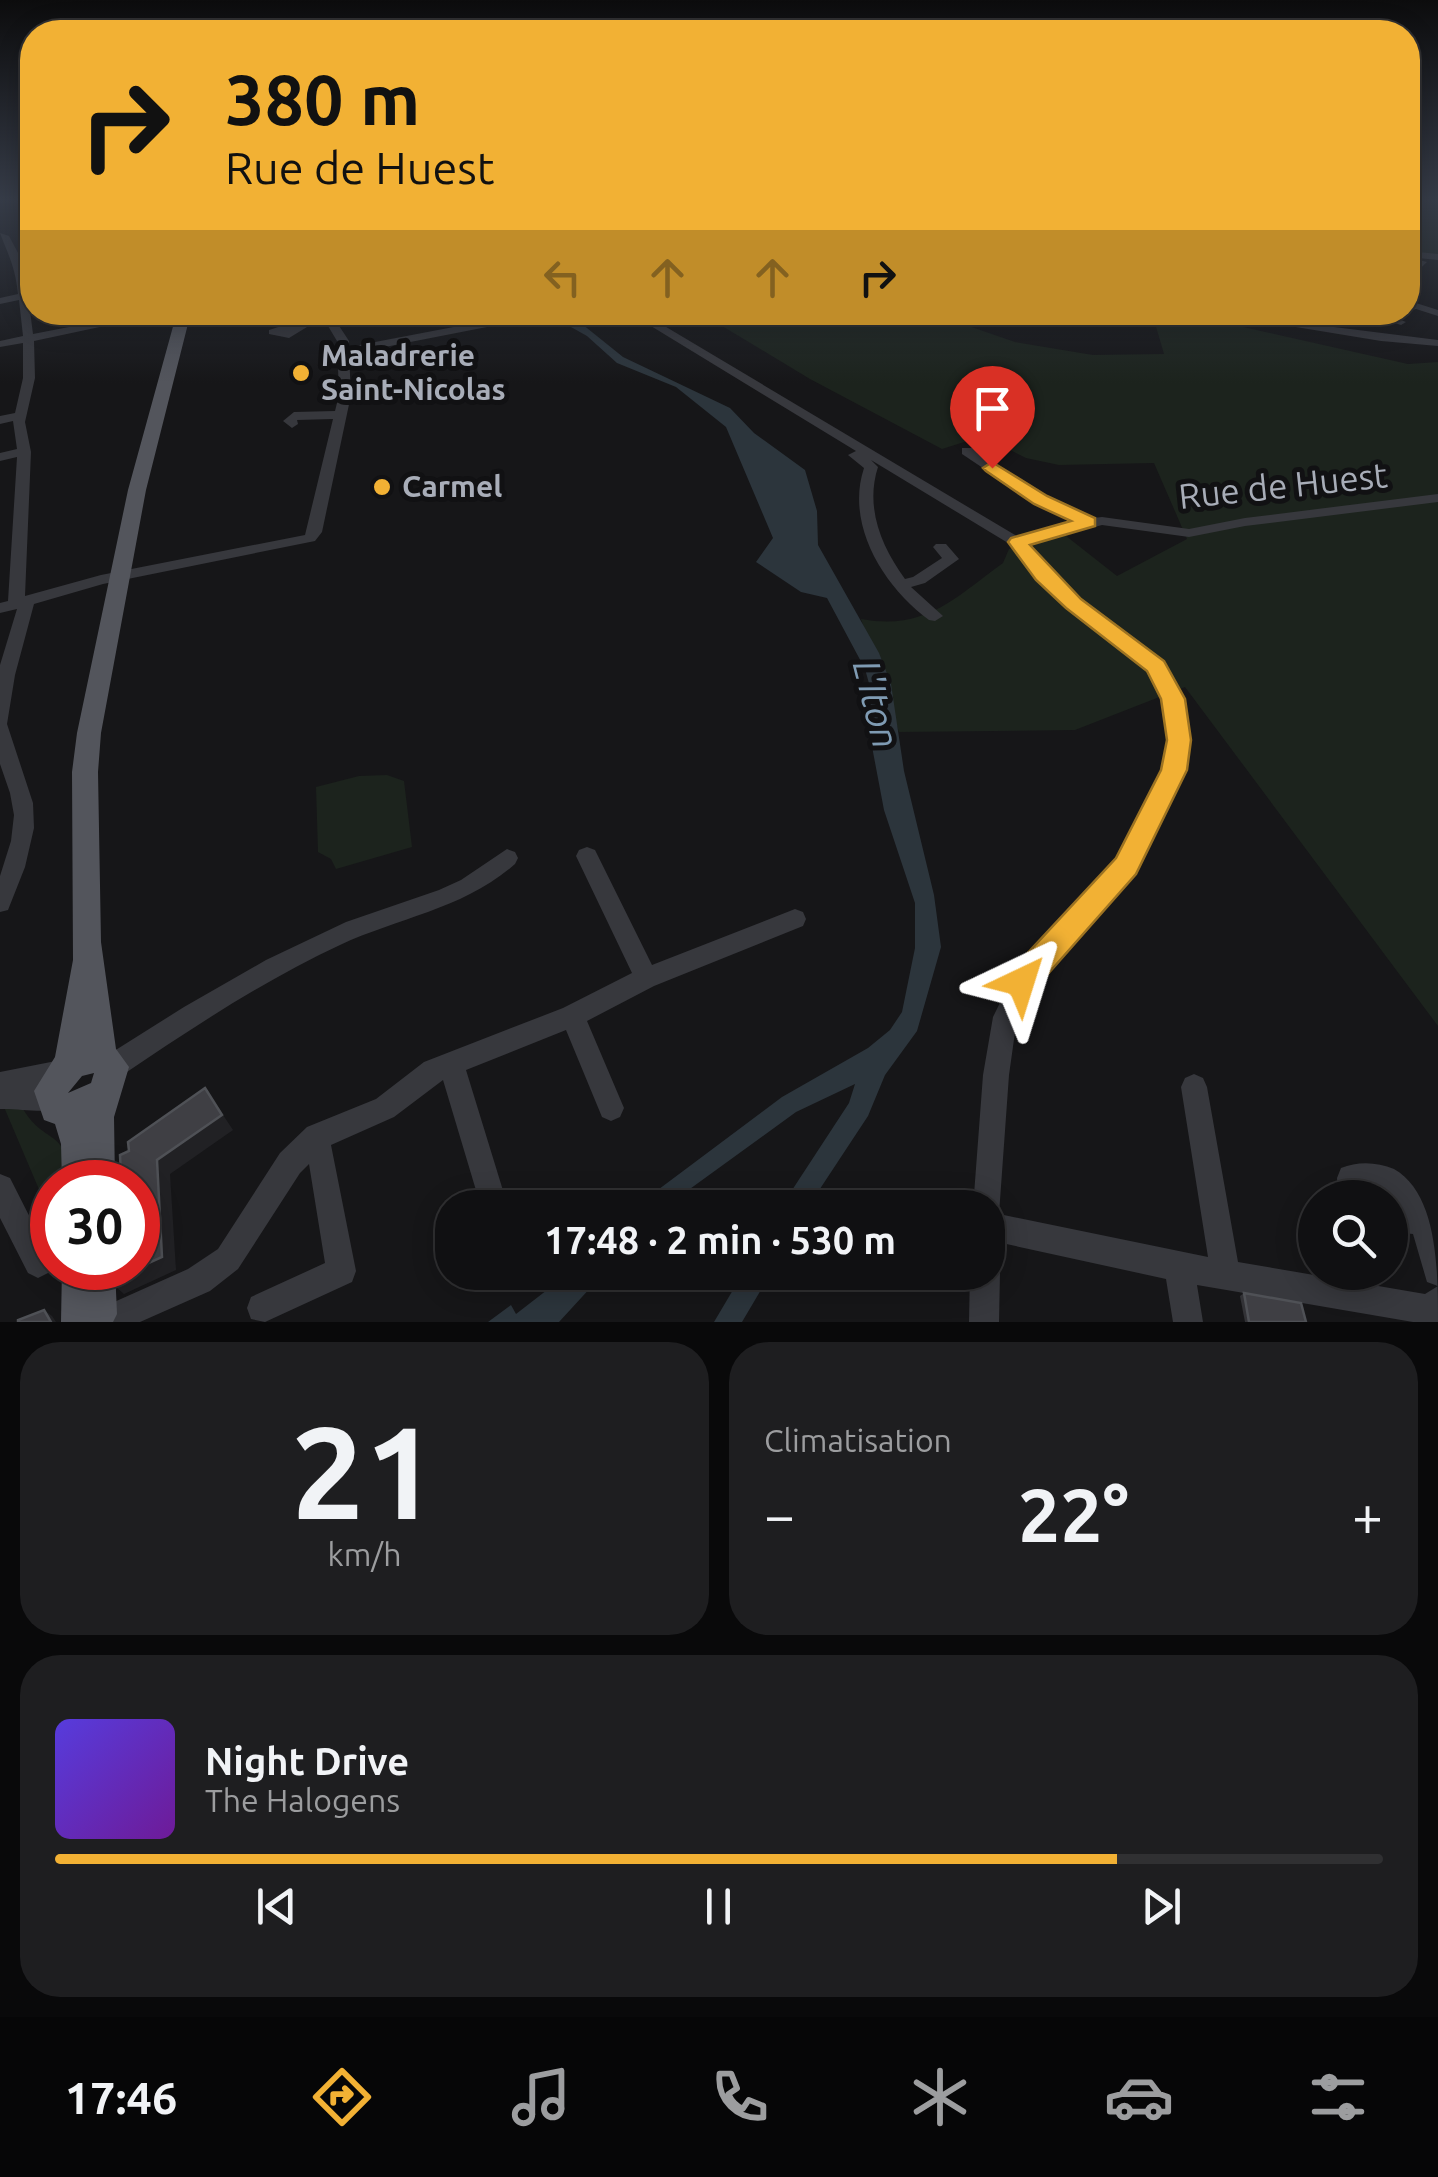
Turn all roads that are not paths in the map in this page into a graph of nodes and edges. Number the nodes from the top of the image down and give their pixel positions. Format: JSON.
{"nodes":[{"id":1,"x":14,"y":260,"type":"edge"},
{"id":2,"x":20,"y":290,"type":"edge"},
{"id":3,"x":26,"y":325,"type":"edge"},
{"id":4,"x":98,"y":325,"type":"edge"},
{"id":5,"x":181,"y":325,"type":"edge"},
{"id":6,"x":331,"y":325,"type":"edge"},
{"id":7,"x":483,"y":325,"type":"edge"},
{"id":8,"x":655,"y":325,"type":"edge"},
{"id":9,"x":1314,"y":325,"type":"edge"},
{"id":10,"x":1320,"y":326,"type":"joint"},
{"id":11,"x":27,"y":339,"type":"junction"},
{"id":12,"x":0,"y":344,"type":"edge"},
{"id":13,"x":1438,"y":344,"type":"edge"},
{"id":14,"x":345,"y":351,"type":"junction"},
{"id":15,"x":342,"y":414,"type":"junction"},
{"id":16,"x":20,"y":416,"type":"junction"},
{"id":17,"x":308,"y":418,"type":"dead end"},
{"id":18,"x":0,"y":420,"type":"edge"},
{"id":19,"x":844,"y":440,"type":"junction"},
{"id":20,"x":967,"y":451,"type":"dead end"},
{"id":21,"x":24,"y":452,"type":"junction"},
{"id":22,"x":0,"y":457,"type":"edge"},
{"id":23,"x":1438,"y":498,"type":"edge"},
{"id":24,"x":1088,"y":522,"type":"junction"},
{"id":25,"x":19,"y":532,"type":"junction"},
{"id":26,"x":0,"y":537,"type":"edge"},
{"id":27,"x":1018,"y":542,"type":"junction"},
{"id":28,"x":941,"y":547,"type":"dead end"},
{"id":29,"x":120,"y":576,"type":"junction"},
{"id":30,"x":903,"y":584,"type":"junction"},
{"id":31,"x":14,"y":604,"type":"edge"},
{"id":32,"x":934,"y":616,"type":"dead end"},
{"id":33,"x":0,"y":720,"type":"edge"},
{"id":34,"x":0,"y":728,"type":"edge"},
{"id":35,"x":9,"y":794,"type":"edge"},
{"id":36,"x":588,"y":856,"type":"dead end"},
{"id":37,"x":507,"y":858,"type":"dead end"},
{"id":38,"x":0,"y":903,"type":"edge"},
{"id":39,"x":795,"y":918,"type":"dead end"},
{"id":40,"x":646,"y":978,"type":"junction"},
{"id":41,"x":572,"y":1016,"type":"junction"},
{"id":42,"x":452,"y":1064,"type":"junction"},
{"id":43,"x":80,"y":1081,"type":"junction"},
{"id":44,"x":0,"y":1085,"type":"edge"},
{"id":45,"x":1194,"y":1087,"type":"dead end"},
{"id":46,"x":0,"y":1096,"type":"edge"},
{"id":47,"x":611,"y":1108,"type":"dead end"},
{"id":48,"x":311,"y":1143,"type":"junction"},
{"id":49,"x":80,"y":1160,"type":"edge"},
{"id":50,"x":93,"y":1160,"type":"edge"},
{"id":51,"x":1351,"y":1180,"type":"edge"},
{"id":52,"x":1387,"y":1180,"type":"edge"},
{"id":53,"x":0,"y":1188,"type":"edge"},
{"id":54,"x":488,"y":1190,"type":"edge"},
{"id":55,"x":988,"y":1190,"type":"edge"},
{"id":56,"x":1408,"y":1224,"type":"edge"},
{"id":57,"x":1005,"y":1230,"type":"edge"},
{"id":58,"x":30,"y":1248,"type":"edge"},
{"id":59,"x":1179,"y":1267,"type":"junction"},
{"id":60,"x":1438,"y":1271,"type":"edge"},
{"id":61,"x":1226,"y":1273,"type":"junction"},
{"id":62,"x":80,"y":1290,"type":"edge"},
{"id":63,"x":96,"y":1290,"type":"edge"},
{"id":64,"x":985,"y":1290,"type":"edge"},
{"id":65,"x":1438,"y":1302,"type":"edge"},
{"id":66,"x":262,"y":1308,"type":"dead end"},
{"id":67,"x":81,"y":1322,"type":"edge"},
{"id":68,"x":97,"y":1322,"type":"edge"},
{"id":69,"x":105,"y":1322,"type":"edge"},
{"id":70,"x":984,"y":1322,"type":"edge"},
{"id":71,"x":1188,"y":1322,"type":"edge"}],
"edges":[{"from":1,"to":2,"type":"street"},
{"from":3,"to":11,"type":"street"},
{"from":4,"to":11,"type":"street"},
{"from":5,"to":29,"type":"main road"},
{"from":6,"to":14,"type":"street"},
{"from":7,"to":14,"type":"street"},
{"from":8,"to":19,"type":"street"},
{"from":9,"to":10,"type":"street"},
{"from":10,"to":13,"type":"street"},
{"from":11,"to":12,"type":"street"},
{"from":11,"to":16,"type":"street"},
{"from":14,"to":15,"type":"street"},
{"from":15,"to":17,"type":"street"},
{"from":15,"to":29,"type":"street"},
{"from":16,"to":18,"type":"street"},
{"from":16,"to":21,"type":"street"},
{"from":19,"to":27,"type":"street"},
{"from":19,"to":30,"type":"street"},
{"from":20,"to":24,"type":"street"},
{"from":21,"to":22,"type":"street"},
{"from":21,"to":25,"type":"street"},
{"from":23,"to":24,"type":"street","name":"Rue de Huest"},
{"from":24,"to":27,"type":"street","name":"Rue de Huest"},
{"from":25,"to":26,"type":"street"},
{"from":25,"to":31,"type":"street"},
{"from":27,"to":55,"type":"street"},
{"from":28,"to":30,"type":"street"},
{"from":29,"to":31,"type":"street"},
{"from":29,"to":43,"type":"main road"},
{"from":30,"to":32,"type":"street"},
{"from":31,"to":33,"type":"street"},
{"from":34,"to":35,"type":"street"},
{"from":35,"to":38,"type":"street"},
{"from":36,"to":40,"type":"street"},
{"from":37,"to":43,"type":"street"},
{"from":39,"to":40,"type":"street"},
{"from":40,"to":41,"type":"street"},
{"from":41,"to":42,"type":"street"},
{"from":41,"to":47,"type":"street"},
{"from":42,"to":48,"type":"street"},
{"from":42,"to":54,"type":"street"},
{"from":43,"to":44,"type":"street"},
{"from":43,"to":46,"type":"street"},
{"from":43,"to":49,"type":"main road"},
{"from":43,"to":50,"type":"main road"},
{"from":45,"to":61,"type":"street"},
{"from":48,"to":66,"type":"street"},
{"from":48,"to":69,"type":"street"},
{"from":51,"to":52,"type":"street"},
{"from":53,"to":58,"type":"street"},
{"from":56,"to":60,"type":"street"},
{"from":57,"to":59,"type":"street"},
{"from":59,"to":61,"type":"street"},
{"from":59,"to":71,"type":"street"},
{"from":61,"to":65,"type":"street"},
{"from":62,"to":67,"type":"main road"},
{"from":63,"to":68,"type":"main road"},
{"from":64,"to":70,"type":"street"}]}
